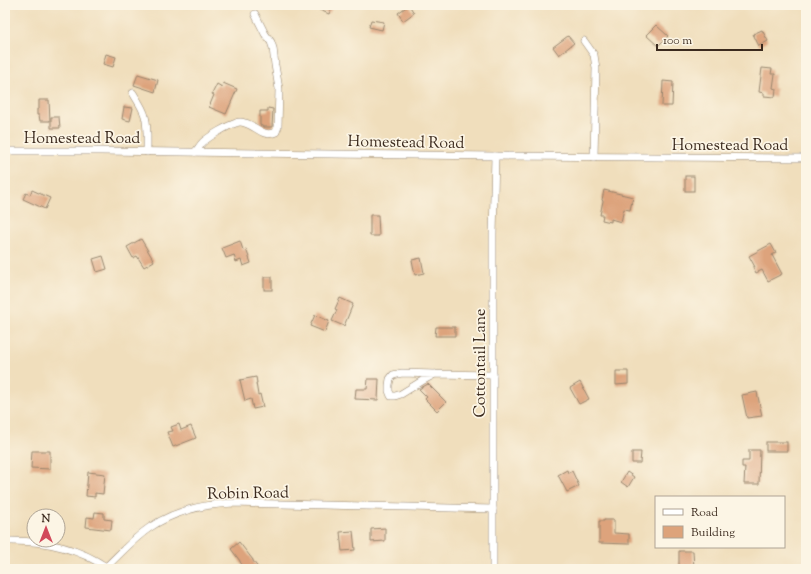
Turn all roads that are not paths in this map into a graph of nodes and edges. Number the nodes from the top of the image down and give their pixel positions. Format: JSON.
{"nodes":[{"id":1,"x":255,"y":14,"type":"dead end"},
{"id":2,"x":584,"y":41,"type":"dead end"},
{"id":3,"x":133,"y":93,"type":"dead end"},
{"id":4,"x":5,"y":151,"type":"edge"},
{"id":5,"x":147,"y":152,"type":"junction"},
{"id":6,"x":196,"y":152,"type":"junction"},
{"id":7,"x":495,"y":156,"type":"junction"},
{"id":8,"x":594,"y":157,"type":"junction"},
{"id":9,"x":806,"y":158,"type":"edge"},
{"id":10,"x":434,"y":374,"type":"junction"},
{"id":11,"x":493,"y":375,"type":"junction"},
{"id":12,"x":493,"y":509,"type":"junction"},
{"id":13,"x":5,"y":540,"type":"edge"},
{"id":14,"x":106,"y":568,"type":"edge"},
{"id":15,"x":493,"y":569,"type":"edge"}],
"edges":[{"from":1,"to":6,"type":"street"},
{"from":2,"to":8,"type":"street"},
{"from":3,"to":5,"type":"street"},
{"from":4,"to":5,"type":"street","name":"Homestead Road"},
{"from":5,"to":6,"type":"street","name":"Homestead Road"},
{"from":6,"to":7,"type":"street","name":"Homestead Road"},
{"from":7,"to":8,"type":"street","name":"Homestead Road"},
{"from":7,"to":11,"type":"street","name":"Cottontail Lane"},
{"from":8,"to":9,"type":"street","name":"Homestead Road"},
{"from":10,"to":10,"type":"street"},
{"from":10,"to":11,"type":"street"},
{"from":11,"to":12,"type":"street","name":"Cottontail Lane"},
{"from":12,"to":14,"type":"street","name":"Robin Road"},
{"from":12,"to":15,"type":"street","name":"Cottontail Lane"},
{"from":13,"to":14,"type":"street","name":"Robin Road"}]}
